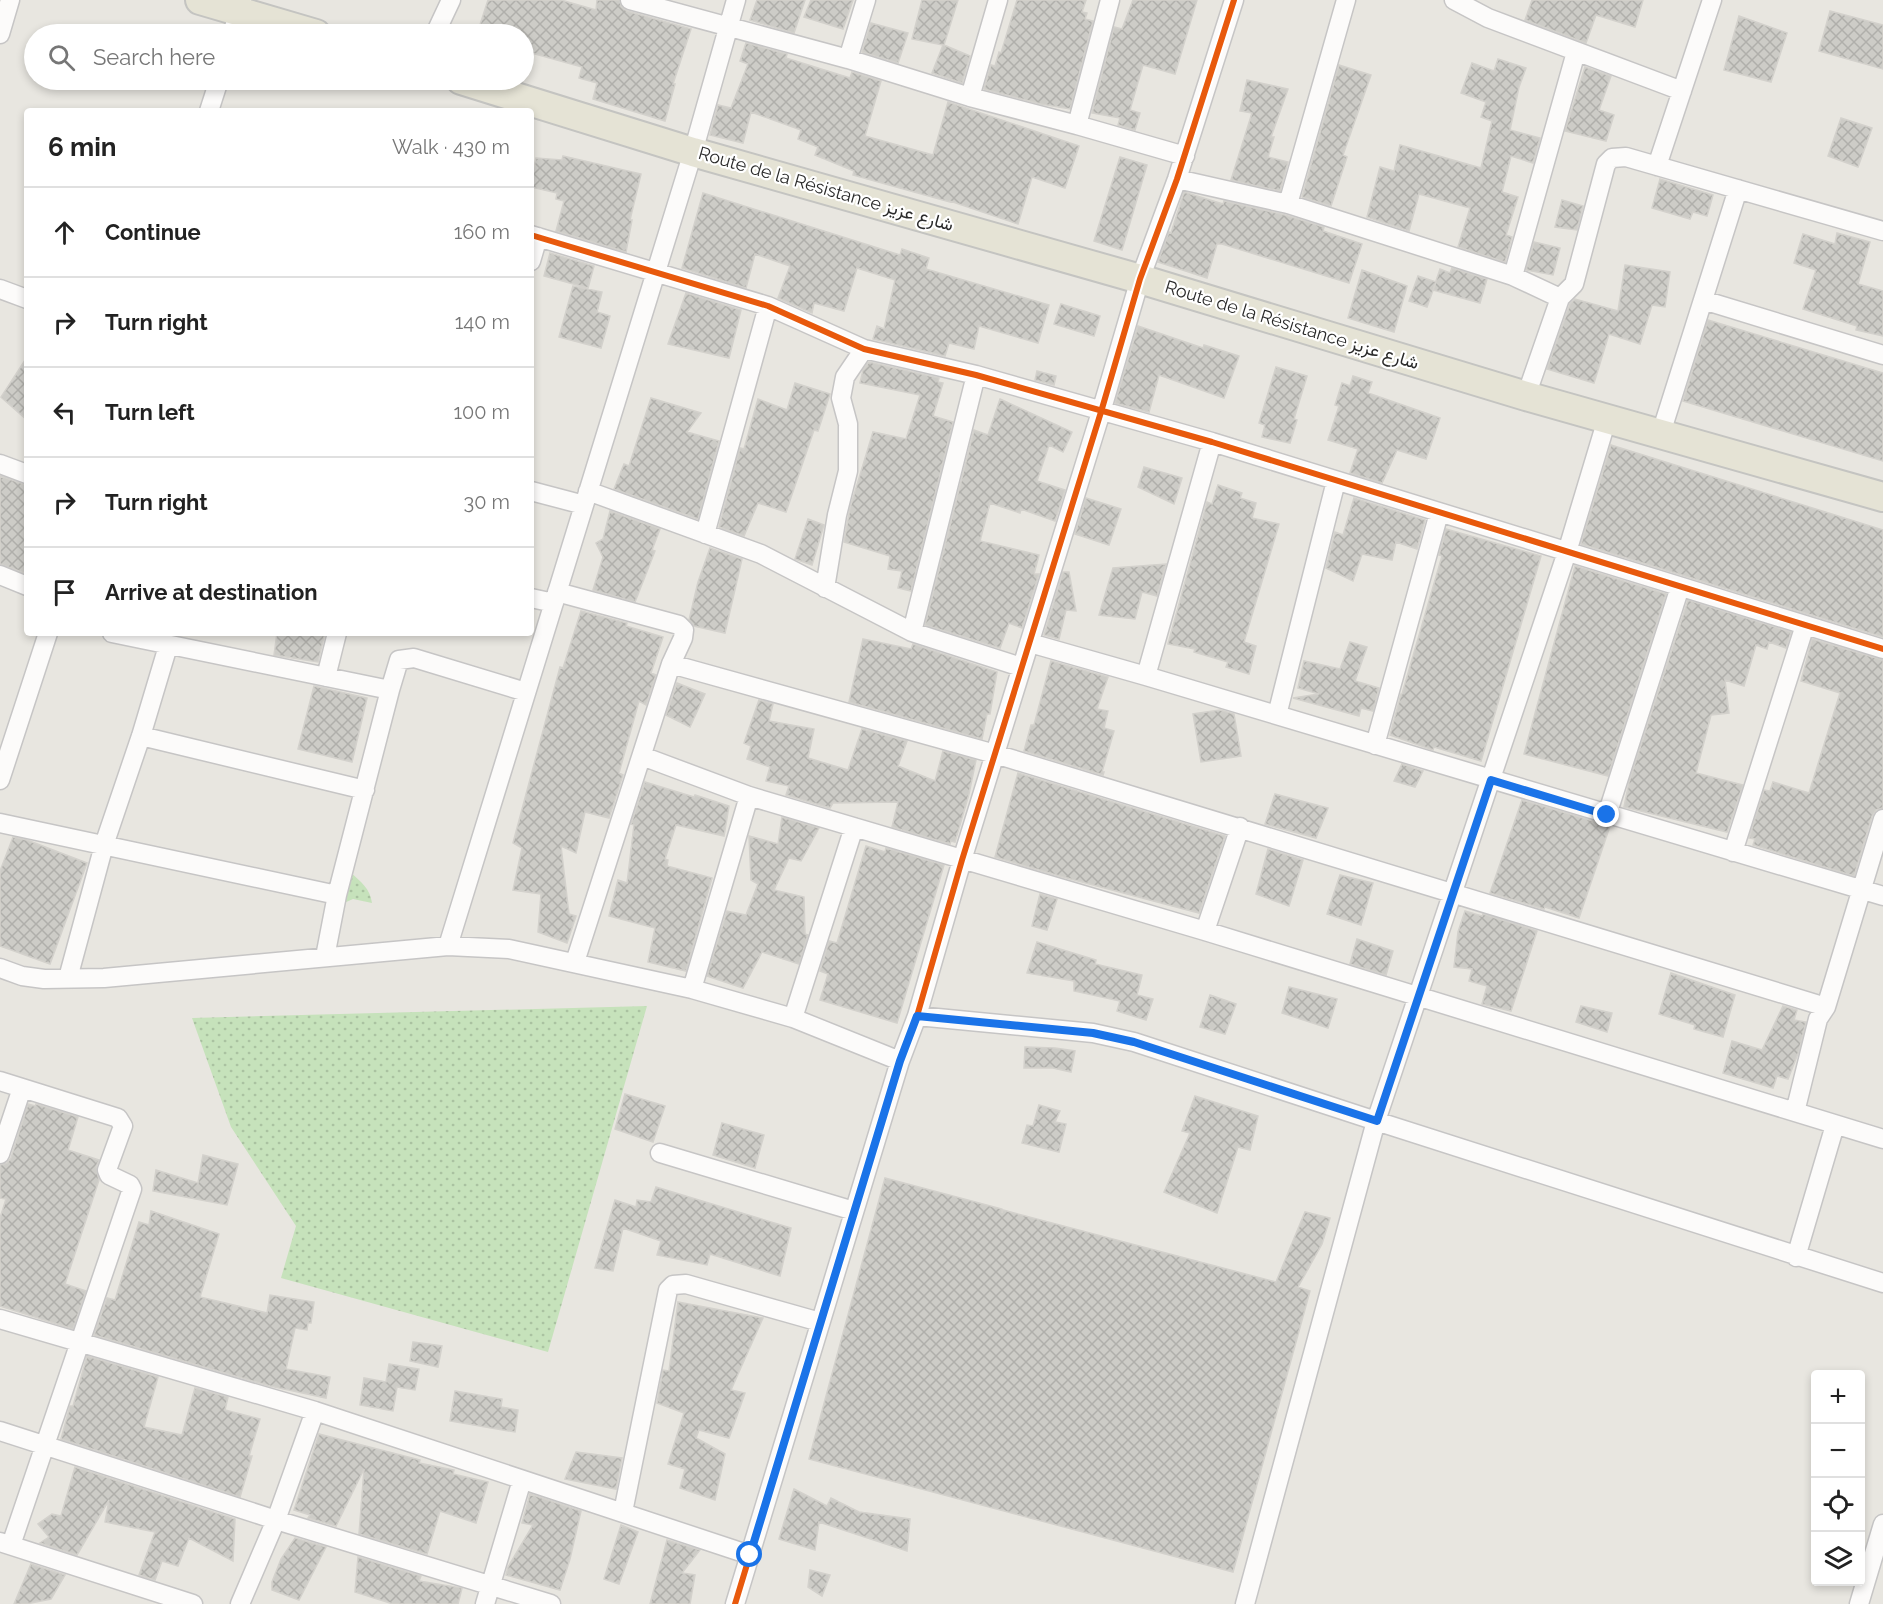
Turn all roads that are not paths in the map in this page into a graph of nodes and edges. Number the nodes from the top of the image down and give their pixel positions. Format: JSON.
{"nodes":[{"id":1,"x":10,"y":0,"type":"edge"},
{"id":2,"x":200,"y":0,"type":"edge"},
{"id":3,"x":452,"y":0,"type":"edge"},
{"id":4,"x":630,"y":0,"type":"edge"},
{"id":5,"x":736,"y":0,"type":"edge"},
{"id":6,"x":866,"y":0,"type":"edge"},
{"id":7,"x":998,"y":0,"type":"edge"},
{"id":8,"x":1110,"y":0,"type":"edge"},
{"id":9,"x":1234,"y":0,"type":"edge"},
{"id":10,"x":1346,"y":0,"type":"edge"},
{"id":11,"x":1454,"y":0,"type":"edge"},
{"id":12,"x":1712,"y":0,"type":"edge"},
{"id":13,"x":238,"y":15,"type":"edge"},
{"id":14,"x":275,"y":24,"type":"edge"},
{"id":15,"x":440,"y":24,"type":"edge"},
{"id":16,"x":728,"y":26,"type":"junction"},
{"id":17,"x":0,"y":34,"type":"edge"},
{"id":18,"x":1576,"y":52,"type":"junction"},
{"id":19,"x":848,"y":59,"type":"junction"},
{"id":20,"x":216,"y":90,"type":"edge"},
{"id":21,"x":493,"y":90,"type":"edge"},
{"id":22,"x":1682,"y":91,"type":"junction"},
{"id":23,"x":970,"y":97,"type":"junction"},
{"id":24,"x":210,"y":108,"type":"edge"},
{"id":25,"x":1077,"y":125,"type":"junction"},
{"id":26,"x":693,"y":152,"type":"junction"},
{"id":27,"x":1185,"y":156,"type":"junction"},
{"id":28,"x":1657,"y":166,"type":"junction"},
{"id":29,"x":1177,"y":179,"type":"junction"},
{"id":30,"x":1738,"y":189,"type":"junction"},
{"id":31,"x":1288,"y":204,"type":"junction"},
{"id":32,"x":1883,"y":231,"type":"edge"},
{"id":33,"x":534,"y":236,"type":"edge"},
{"id":34,"x":656,"y":271,"type":"junction"},
{"id":35,"x":1513,"y":276,"type":"junction"},
{"id":36,"x":1140,"y":279,"type":"junction"},
{"id":37,"x":0,"y":289,"type":"edge"},
{"id":38,"x":24,"y":298,"type":"edge"},
{"id":39,"x":1560,"y":298,"type":"junction"},
{"id":40,"x":1703,"y":300,"type":"junction"},
{"id":41,"x":768,"y":306,"type":"junction"},
{"id":42,"x":864,"y":349,"type":"junction"},
{"id":43,"x":1883,"y":355,"type":"edge"},
{"id":44,"x":976,"y":375,"type":"junction"},
{"id":45,"x":1526,"y":396,"type":"junction"},
{"id":46,"x":1101,"y":412,"type":"junction"},
{"id":47,"x":1607,"y":419,"type":"junction"},
{"id":48,"x":1661,"y":433,"type":"junction"},
{"id":49,"x":1212,"y":442,"type":"junction"},
{"id":50,"x":0,"y":464,"type":"edge"},
{"id":51,"x":24,"y":473,"type":"edge"},
{"id":52,"x":1336,"y":481,"type":"junction"},
{"id":53,"x":534,"y":491,"type":"edge"},
{"id":54,"x":1883,"y":497,"type":"edge"},
{"id":55,"x":586,"y":498,"type":"junction"},
{"id":56,"x":1439,"y":513,"type":"junction"},
{"id":57,"x":705,"y":534,"type":"junction"},
{"id":58,"x":1567,"y":552,"type":"junction"},
{"id":59,"x":0,"y":575,"type":"edge"},
{"id":60,"x":24,"y":585,"type":"edge"},
{"id":61,"x":1680,"y":587,"type":"junction"},
{"id":62,"x":825,"y":588,"type":"junction"},
{"id":63,"x":555,"y":597,"type":"junction"},
{"id":64,"x":534,"y":598,"type":"edge"},
{"id":65,"x":1805,"y":625,"type":"junction"},
{"id":66,"x":912,"y":632,"type":"junction"},
{"id":67,"x":47,"y":636,"type":"edge"},
{"id":68,"x":125,"y":636,"type":"edge"},
{"id":69,"x":336,"y":636,"type":"edge"},
{"id":70,"x":1030,"y":643,"type":"junction"},
{"id":71,"x":168,"y":646,"type":"junction"},
{"id":72,"x":1883,"y":649,"type":"edge"},
{"id":73,"x":671,"y":664,"type":"junction"},
{"id":74,"x":1021,"y":667,"type":"junction"},
{"id":75,"x":1146,"y":676,"type":"junction"},
{"id":76,"x":326,"y":678,"type":"junction"},
{"id":77,"x":390,"y":690,"type":"junction"},
{"id":78,"x":526,"y":692,"type":"junction"},
{"id":79,"x":1277,"y":715,"type":"junction"},
{"id":80,"x":141,"y":736,"type":"junction"},
{"id":81,"x":1375,"y":745,"type":"junction"},
{"id":82,"x":995,"y":754,"type":"junction"},
{"id":83,"x":642,"y":756,"type":"junction"},
{"id":84,"x":0,"y":780,"type":"edge"},
{"id":85,"x":1491,"y":780,"type":"junction"},
{"id":86,"x":365,"y":790,"type":"junction"},
{"id":87,"x":749,"y":796,"type":"junction"},
{"id":88,"x":1607,"y":815,"type":"junction"},
{"id":89,"x":1883,"y":819,"type":"edge"},
{"id":90,"x":0,"y":823,"type":"edge"},
{"id":91,"x":854,"y":827,"type":"junction"},
{"id":92,"x":1240,"y":827,"type":"junction"},
{"id":93,"x":104,"y":846,"type":"junction"},
{"id":94,"x":1733,"y":852,"type":"junction"},
{"id":95,"x":962,"y":860,"type":"junction"},
{"id":96,"x":1861,"y":890,"type":"junction"},
{"id":97,"x":1453,"y":893,"type":"junction"},
{"id":98,"x":337,"y":896,"type":"junction"},
{"id":99,"x":1883,"y":896,"type":"edge"},
{"id":100,"x":1204,"y":931,"type":"junction"},
{"id":101,"x":448,"y":946,"type":"junction"},
{"id":102,"x":325,"y":957,"type":"junction"},
{"id":103,"x":575,"y":963,"type":"junction"},
{"id":104,"x":0,"y":968,"type":"edge"},
{"id":105,"x":68,"y":978,"type":"junction"},
{"id":106,"x":692,"y":988,"type":"junction"},
{"id":107,"x":1419,"y":996,"type":"junction"},
{"id":108,"x":1826,"y":1007,"type":"junction"},
{"id":109,"x":917,"y":1016,"type":"junction"},
{"id":110,"x":793,"y":1018,"type":"junction"},
{"id":111,"x":900,"y":1061,"type":"junction"},
{"id":112,"x":0,"y":1081,"type":"edge"},
{"id":113,"x":22,"y":1088,"type":"junction"},
{"id":114,"x":1794,"y":1112,"type":"junction"},
{"id":115,"x":1377,"y":1121,"type":"junction"},
{"id":116,"x":1835,"y":1125,"type":"junction"},
{"id":117,"x":1883,"y":1139,"type":"edge"},
{"id":118,"x":660,"y":1153,"type":"dead end"},
{"id":119,"x":0,"y":1154,"type":"edge"},
{"id":120,"x":854,"y":1211,"type":"junction"},
{"id":121,"x":1796,"y":1257,"type":"junction"},
{"id":122,"x":1883,"y":1283,"type":"edge"},
{"id":123,"x":0,"y":1319,"type":"edge"},
{"id":124,"x":820,"y":1322,"type":"junction"},
{"id":125,"x":80,"y":1343,"type":"junction"},
{"id":126,"x":315,"y":1411,"type":"junction"},
{"id":127,"x":0,"y":1431,"type":"edge"},
{"id":128,"x":45,"y":1446,"type":"junction"},
{"id":129,"x":522,"y":1480,"type":"junction"},
{"id":130,"x":623,"y":1512,"type":"junction"},
{"id":131,"x":276,"y":1520,"type":"junction"},
{"id":132,"x":1883,"y":1524,"type":"edge"},
{"id":133,"x":5,"y":1543,"type":"edge"},
{"id":134,"x":750,"y":1555,"type":"junction"},
{"id":135,"x":491,"y":1585,"type":"junction"},
{"id":136,"x":193,"y":1604,"type":"edge"},
{"id":137,"x":240,"y":1604,"type":"edge"},
{"id":138,"x":485,"y":1604,"type":"edge"},
{"id":139,"x":552,"y":1604,"type":"edge"},
{"id":140,"x":735,"y":1604,"type":"edge"},
{"id":141,"x":1245,"y":1604,"type":"edge"},
{"id":142,"x":1859,"y":1604,"type":"edge"}],
"edges":[{"from":1,"to":17,"type":"street"},
{"from":2,"to":13,"type":"main road"},
{"from":3,"to":15,"type":"street"},
{"from":4,"to":16,"type":"street"},
{"from":5,"to":16,"type":"street"},
{"from":6,"to":19,"type":"street"},
{"from":7,"to":23,"type":"street"},
{"from":8,"to":25,"type":"street"},
{"from":9,"to":27,"type":"street"},
{"from":10,"to":31,"type":"street"},
{"from":11,"to":18,"type":"street"},
{"from":12,"to":22,"type":"street"},
{"from":13,"to":14,"type":"main road"},
{"from":16,"to":19,"type":"street"},
{"from":16,"to":26,"type":"street"},
{"from":18,"to":22,"type":"street"},
{"from":18,"to":35,"type":"street"},
{"from":19,"to":23,"type":"street"},
{"from":20,"to":24,"type":"street"},
{"from":21,"to":26,"type":"main road","name":"Route de la Résistance شارع عزيز"},
{"from":22,"to":28,"type":"street"},
{"from":23,"to":25,"type":"street"},
{"from":25,"to":27,"type":"street"},
{"from":26,"to":34,"type":"street"},
{"from":26,"to":36,"type":"main road","name":"Route de la Résistance شارع عزيز"},
{"from":27,"to":29,"type":"street"},
{"from":28,"to":30,"type":"street"},
{"from":28,"to":39,"type":"street"},
{"from":29,"to":31,"type":"street"},
{"from":29,"to":36,"type":"street"},
{"from":30,"to":32,"type":"street"},
{"from":30,"to":40,"type":"street"},
{"from":31,"to":35,"type":"street"},
{"from":33,"to":34,"type":"street"},
{"from":34,"to":41,"type":"street"},
{"from":34,"to":55,"type":"street"},
{"from":35,"to":39,"type":"street"},
{"from":36,"to":45,"type":"main road","name":"Route de la Résistance شارع عزيز"},
{"from":36,"to":46,"type":"street"},
{"from":37,"to":38,"type":"street"},
{"from":39,"to":45,"type":"street"},
{"from":40,"to":43,"type":"street"},
{"from":40,"to":48,"type":"street"},
{"from":41,"to":42,"type":"street"},
{"from":41,"to":57,"type":"street"},
{"from":42,"to":44,"type":"street"},
{"from":42,"to":62,"type":"street"},
{"from":44,"to":46,"type":"street"},
{"from":44,"to":66,"type":"street"},
{"from":45,"to":47,"type":"main road","name":"Route de la Résistance شارع عزيز"},
{"from":46,"to":49,"type":"street"},
{"from":46,"to":70,"type":"street"},
{"from":47,"to":48,"type":"main road","name":"Route de la Résistance شارع عزيز"},
{"from":47,"to":58,"type":"street"},
{"from":48,"to":54,"type":"main road","name":"Route de la Résistance شارع عزيز"},
{"from":49,"to":52,"type":"street"},
{"from":49,"to":75,"type":"street"},
{"from":50,"to":51,"type":"street"},
{"from":52,"to":56,"type":"street"},
{"from":52,"to":79,"type":"street"},
{"from":53,"to":55,"type":"street"},
{"from":55,"to":57,"type":"street"},
{"from":55,"to":63,"type":"street"},
{"from":56,"to":58,"type":"street"},
{"from":56,"to":81,"type":"street"},
{"from":57,"to":62,"type":"street"},
{"from":58,"to":61,"type":"street"},
{"from":58,"to":85,"type":"street"},
{"from":59,"to":60,"type":"street"},
{"from":61,"to":65,"type":"street"},
{"from":61,"to":88,"type":"street"},
{"from":62,"to":66,"type":"street"},
{"from":63,"to":64,"type":"street"},
{"from":63,"to":73,"type":"street"},
{"from":63,"to":78,"type":"street"},
{"from":65,"to":72,"type":"street"},
{"from":65,"to":94,"type":"street"},
{"from":66,"to":74,"type":"street"},
{"from":67,"to":84,"type":"street"},
{"from":68,"to":71,"type":"street"},
{"from":69,"to":76,"type":"street"},
{"from":70,"to":74,"type":"street"},
{"from":70,"to":75,"type":"street"},
{"from":71,"to":76,"type":"street"},
{"from":71,"to":80,"type":"street"},
{"from":73,"to":82,"type":"street"},
{"from":73,"to":83,"type":"street"},
{"from":74,"to":82,"type":"street"},
{"from":75,"to":79,"type":"street"},
{"from":76,"to":77,"type":"street"},
{"from":77,"to":78,"type":"street"},
{"from":77,"to":86,"type":"street"},
{"from":78,"to":101,"type":"street"},
{"from":79,"to":81,"type":"street"},
{"from":80,"to":86,"type":"street"},
{"from":80,"to":93,"type":"street"},
{"from":81,"to":85,"type":"street"},
{"from":82,"to":92,"type":"street"},
{"from":82,"to":95,"type":"street"},
{"from":83,"to":87,"type":"street"},
{"from":83,"to":103,"type":"street"},
{"from":85,"to":88,"type":"street"},
{"from":85,"to":97,"type":"street"},
{"from":86,"to":98,"type":"street"},
{"from":87,"to":91,"type":"street"},
{"from":87,"to":106,"type":"street"},
{"from":88,"to":94,"type":"street"},
{"from":89,"to":96,"type":"street"},
{"from":90,"to":93,"type":"street"},
{"from":91,"to":95,"type":"street"},
{"from":91,"to":110,"type":"street"},
{"from":92,"to":97,"type":"street"},
{"from":92,"to":100,"type":"street"},
{"from":93,"to":98,"type":"street"},
{"from":93,"to":105,"type":"street"},
{"from":94,"to":96,"type":"street"},
{"from":95,"to":100,"type":"street"},
{"from":95,"to":109,"type":"street"},
{"from":96,"to":99,"type":"street"},
{"from":96,"to":108,"type":"street"},
{"from":97,"to":107,"type":"street"},
{"from":97,"to":108,"type":"street"},
{"from":98,"to":102,"type":"street"},
{"from":100,"to":107,"type":"street"},
{"from":101,"to":102,"type":"street"},
{"from":101,"to":103,"type":"street"},
{"from":102,"to":105,"type":"street"},
{"from":103,"to":106,"type":"street"},
{"from":104,"to":105,"type":"street"},
{"from":106,"to":110,"type":"street"},
{"from":107,"to":114,"type":"street"},
{"from":107,"to":115,"type":"street"},
{"from":108,"to":114,"type":"street"},
{"from":109,"to":111,"type":"street"},
{"from":109,"to":115,"type":"street"},
{"from":110,"to":111,"type":"street"},
{"from":111,"to":120,"type":"street"},
{"from":112,"to":113,"type":"street"},
{"from":113,"to":119,"type":"street"},
{"from":113,"to":125,"type":"street"},
{"from":114,"to":116,"type":"street"},
{"from":115,"to":121,"type":"street"},
{"from":115,"to":141,"type":"street"},
{"from":116,"to":117,"type":"street"},
{"from":116,"to":121,"type":"street"},
{"from":118,"to":120,"type":"street"},
{"from":120,"to":124,"type":"street"},
{"from":121,"to":122,"type":"street"},
{"from":123,"to":125,"type":"street"},
{"from":124,"to":130,"type":"street"},
{"from":124,"to":134,"type":"street"},
{"from":125,"to":126,"type":"street"},
{"from":125,"to":128,"type":"street"},
{"from":126,"to":129,"type":"street"},
{"from":126,"to":131,"type":"street"},
{"from":127,"to":128,"type":"street"},
{"from":128,"to":131,"type":"street"},
{"from":128,"to":133,"type":"street"},
{"from":129,"to":130,"type":"street"},
{"from":129,"to":135,"type":"street"},
{"from":130,"to":134,"type":"street"},
{"from":131,"to":135,"type":"street"},
{"from":131,"to":137,"type":"street"},
{"from":132,"to":142,"type":"street"},
{"from":133,"to":136,"type":"street"},
{"from":134,"to":140,"type":"street"},
{"from":135,"to":138,"type":"street"},
{"from":135,"to":139,"type":"street"}]}
